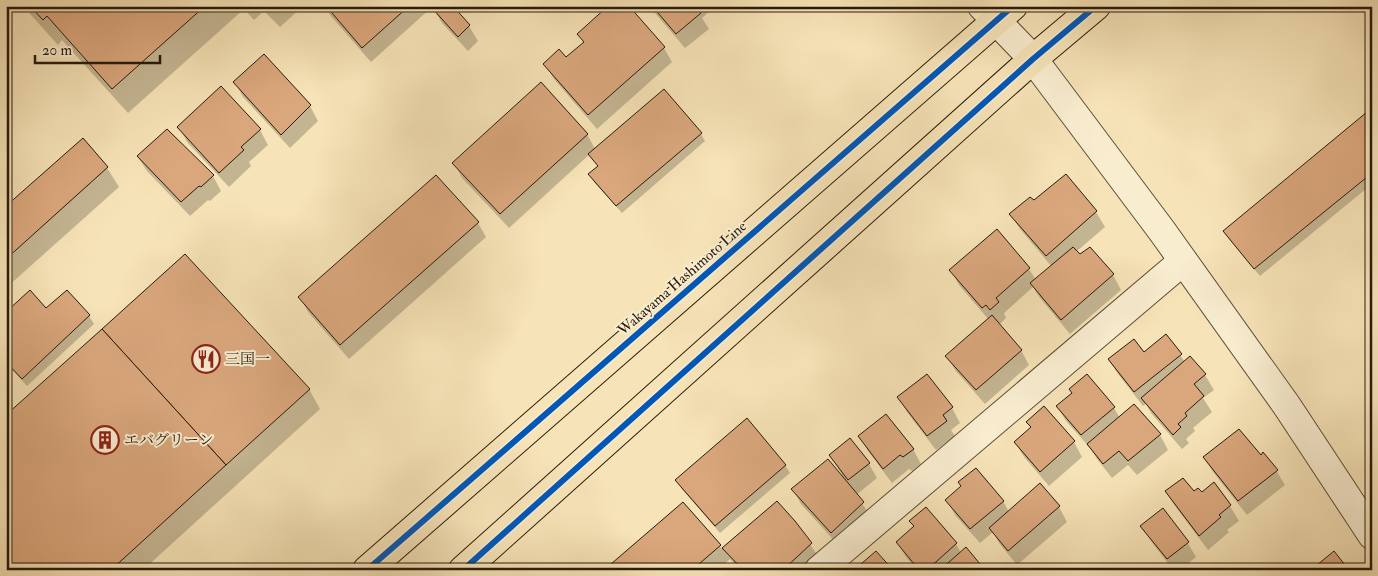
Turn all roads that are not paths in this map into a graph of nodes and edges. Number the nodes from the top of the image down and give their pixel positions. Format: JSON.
{"nodes":[{"id":1,"x":1096,"y":6,"type":"edge"},
{"id":2,"x":997,"y":11,"type":"edge"},
{"id":3,"x":1033,"y":59,"type":"junction"},
{"id":4,"x":1183,"y":261,"type":"junction"},
{"id":5,"x":1372,"y":535,"type":"edge"},
{"id":6,"x":367,"y":570,"type":"edge"},
{"id":7,"x":463,"y":570,"type":"edge"},
{"id":8,"x":820,"y":570,"type":"edge"}],
"edges":[{"from":1,"to":3,"type":"main road"},
{"from":2,"to":3,"type":"street"},
{"from":2,"to":6,"type":"main road","name":"Wakayama Hashimoto Line"},
{"from":3,"to":4,"type":"street"},
{"from":3,"to":7,"type":"main road"},
{"from":4,"to":5,"type":"street"},
{"from":4,"to":8,"type":"street"}]}
